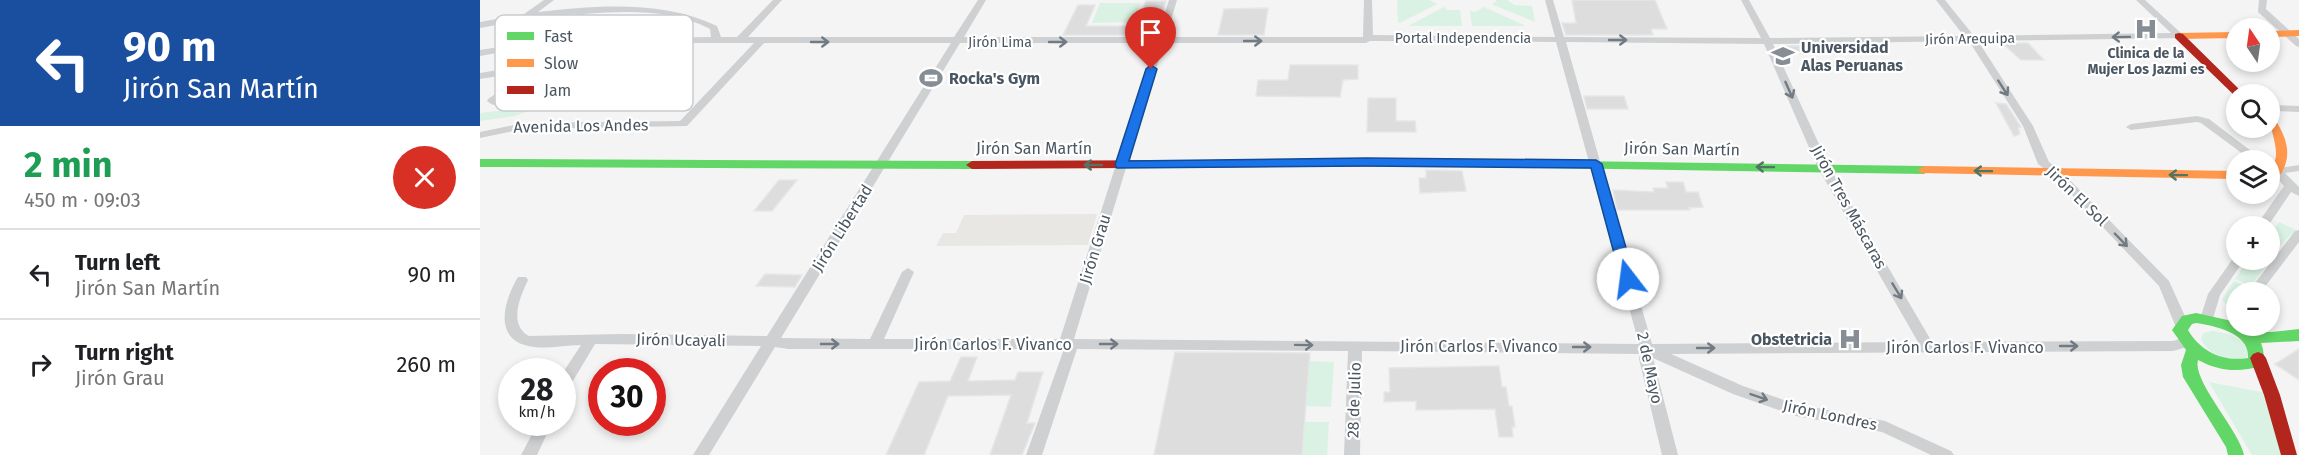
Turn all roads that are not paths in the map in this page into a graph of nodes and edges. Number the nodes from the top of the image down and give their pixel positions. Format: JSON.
{"nodes":[{"id":1,"x":550,"y":0,"type":"edge"},
{"id":2,"x":592,"y":0,"type":"edge"},
{"id":3,"x":778,"y":0,"type":"edge"},
{"id":4,"x":982,"y":0,"type":"edge"},
{"id":5,"x":1173,"y":0,"type":"edge"},
{"id":6,"x":1368,"y":0,"type":"edge"},
{"id":7,"x":1549,"y":0,"type":"edge"},
{"id":8,"x":1745,"y":0,"type":"edge"},
{"id":9,"x":1940,"y":0,"type":"edge"},
{"id":10,"x":2140,"y":0,"type":"edge"},
{"id":11,"x":2263,"y":0,"type":"edge"},
{"id":12,"x":578,"y":12,"type":"junction"},
{"id":13,"x":528,"y":15,"type":"edge"},
{"id":14,"x":540,"y":15,"type":"edge"},
{"id":15,"x":580,"y":15,"type":"edge"},
{"id":16,"x":685,"y":15,"type":"edge"},
{"id":17,"x":693,"y":17,"type":"edge"},
{"id":18,"x":495,"y":22,"type":"edge"},
{"id":19,"x":480,"y":25,"type":"edge"},
{"id":20,"x":2293,"y":34,"type":"edge"},
{"id":21,"x":2226,"y":35,"type":"edge"},
{"id":22,"x":2179,"y":36,"type":"junction"},
{"id":23,"x":1367,"y":39,"type":"junction"},
{"id":24,"x":1559,"y":39,"type":"junction"},
{"id":25,"x":1971,"y":39,"type":"junction"},
{"id":26,"x":693,"y":41,"type":"edge"},
{"id":27,"x":717,"y":41,"type":"junction"},
{"id":28,"x":739,"y":41,"type":"junction"},
{"id":29,"x":761,"y":41,"type":"junction"},
{"id":30,"x":1160,"y":41,"type":"junction"},
{"id":31,"x":1767,"y":41,"type":"junction"},
{"id":32,"x":958,"y":42,"type":"junction"},
{"id":33,"x":2299,"y":44,"type":"edge"},
{"id":34,"x":495,"y":51,"type":"edge"},
{"id":35,"x":480,"y":53,"type":"edge"},
{"id":36,"x":495,"y":74,"type":"edge"},
{"id":37,"x":480,"y":76,"type":"edge"},
{"id":38,"x":2229,"y":84,"type":"edge"},
{"id":39,"x":2280,"y":108,"type":"edge"},
{"id":40,"x":2299,"y":109,"type":"edge"},
{"id":41,"x":2131,"y":127,"type":"dead end"},
{"id":42,"x":480,"y":135,"type":"edge"},
{"id":43,"x":2280,"y":138,"type":"edge"},
{"id":44,"x":2244,"y":150,"type":"edge"},
{"id":45,"x":2280,"y":162,"type":"edge"},
{"id":46,"x":480,"y":163,"type":"edge"},
{"id":47,"x":881,"y":164,"type":"junction"},
{"id":48,"x":1596,"y":164,"type":"junction"},
{"id":49,"x":1122,"y":165,"type":"junction"},
{"id":50,"x":1824,"y":168,"type":"junction"},
{"id":51,"x":2299,"y":168,"type":"edge"},
{"id":52,"x":2280,"y":170,"type":"edge"},
{"id":53,"x":2057,"y":173,"type":"junction"},
{"id":54,"x":2226,"y":175,"type":"edge"},
{"id":55,"x":2280,"y":177,"type":"edge"},
{"id":56,"x":2295,"y":189,"type":"edge"},
{"id":57,"x":2271,"y":216,"type":"edge"},
{"id":58,"x":2299,"y":234,"type":"edge"},
{"id":59,"x":2231,"y":270,"type":"edge"},
{"id":60,"x":908,"y":272,"type":"dead end"},
{"id":61,"x":522,"y":280,"type":"dead end"},
{"id":62,"x":2262,"y":282,"type":"edge"},
{"id":63,"x":2207,"y":319,"type":"junction"},
{"id":64,"x":2181,"y":325,"type":"junction"},
{"id":65,"x":2226,"y":326,"type":"edge"},
{"id":66,"x":2299,"y":335,"type":"edge"},
{"id":67,"x":2244,"y":336,"type":"edge"},
{"id":68,"x":2263,"y":336,"type":"edge"},
{"id":69,"x":591,"y":339,"type":"junction"},
{"id":70,"x":772,"y":341,"type":"junction"},
{"id":71,"x":1070,"y":344,"type":"junction"},
{"id":72,"x":874,"y":345,"type":"junction"},
{"id":73,"x":1355,"y":345,"type":"junction"},
{"id":74,"x":2190,"y":346,"type":"junction"},
{"id":75,"x":2299,"y":346,"type":"edge"},
{"id":76,"x":1928,"y":347,"type":"junction"},
{"id":77,"x":1647,"y":349,"type":"junction"},
{"id":78,"x":2258,"y":356,"type":"junction"},
{"id":79,"x":576,"y":364,"type":"edge"},
{"id":80,"x":538,"y":436,"type":"edge"},
{"id":81,"x":529,"y":455,"type":"edge"},
{"id":82,"x":701,"y":455,"type":"edge"},
{"id":83,"x":1034,"y":455,"type":"edge"},
{"id":84,"x":1352,"y":455,"type":"edge"},
{"id":85,"x":1670,"y":455,"type":"edge"},
{"id":86,"x":1946,"y":455,"type":"edge"},
{"id":87,"x":2236,"y":455,"type":"edge"},
{"id":88,"x":2289,"y":455,"type":"edge"}],
"edges":[{"from":1,"to":13,"type":"street"},
{"from":2,"to":12,"type":"street"},
{"from":3,"to":28,"type":"street"},
{"from":4,"to":32,"type":"street","name":"Jirón Libertad"},
{"from":5,"to":30,"type":"street","name":"Jirón Grau"},
{"from":6,"to":23,"type":"street"},
{"from":7,"to":24,"type":"street","name":"2 de Mayo"},
{"from":8,"to":31,"type":"street","name":"Jirón Tres Máscaras"},
{"from":9,"to":25,"type":"street","name":"Jirón El Sol"},
{"from":10,"to":22,"type":"street"},
{"from":11,"to":20,"type":"street"},
{"from":12,"to":14,"type":"street"},
{"from":12,"to":15,"type":"street"},
{"from":12,"to":16,"type":"street"},
{"from":17,"to":27,"type":"street"},
{"from":18,"to":19,"type":"street"},
{"from":20,"to":33,"type":"street"},
{"from":21,"to":22,"type":"street","name":"Jirón Arequipa"},
{"from":22,"to":25,"type":"street","name":"Jirón Arequipa","one_way":true},
{"from":22,"to":38,"type":"street"},
{"from":23,"to":24,"type":"street","name":"Portal Independencia"},
{"from":30,"to":23,"type":"street","name":"Jirón Lima","one_way":true},
{"from":24,"to":31,"type":"street","name":"Jirón Arequipa","one_way":true},
{"from":24,"to":48,"type":"street","name":"2 de Mayo"},
{"from":25,"to":31,"type":"street","name":"Jirón Arequipa"},
{"from":25,"to":53,"type":"street","name":"Jirón El Sol","one_way":true},
{"from":26,"to":27,"type":"street","name":"Jirón Lima"},
{"from":27,"to":28,"type":"street","name":"Jirón Lima"},
{"from":28,"to":29,"type":"street","name":"Jirón Lima"},
{"from":29,"to":32,"type":"street","name":"Jirón Lima","one_way":true},
{"from":29,"to":42,"type":"street","name":"Avenida Los Andes"},
{"from":32,"to":30,"type":"street","name":"Jirón Lima","one_way":true},
{"from":30,"to":49,"type":"street","name":"Jirón Grau"},
{"from":31,"to":50,"type":"street","name":"Jirón Tres Máscaras","one_way":true},
{"from":32,"to":47,"type":"street","name":"Jirón Libertad"},
{"from":34,"to":35,"type":"street"},
{"from":36,"to":37,"type":"street"},
{"from":39,"to":40,"type":"street"},
{"from":41,"to":44,"type":"street"},
{"from":43,"to":45,"type":"street"},
{"from":46,"to":47,"type":"street","name":"Jirón San Martín"},
{"from":49,"to":47,"type":"street","name":"Jirón San Martín","one_way":true},
{"from":47,"to":70,"type":"street","name":"Jirón Libertad"},
{"from":48,"to":49,"type":"street","name":"Jirón San Martín"},
{"from":50,"to":48,"type":"street","name":"Jirón San Martín","one_way":true},
{"from":48,"to":77,"type":"street","name":"2 de Mayo"},
{"from":49,"to":71,"type":"street","name":"Jirón Grau"},
{"from":53,"to":50,"type":"street","name":"Jirón San Martín","one_way":true},
{"from":50,"to":76,"type":"street","name":"Jirón Tres Máscaras","one_way":true},
{"from":51,"to":52,"type":"street"},
{"from":54,"to":53,"type":"street","name":"Jirón San Martín","one_way":true},
{"from":53,"to":64,"type":"street","name":"Jirón El Sol","one_way":true},
{"from":55,"to":56,"type":"street"},
{"from":56,"to":57,"type":"street"},
{"from":58,"to":62,"type":"street"},
{"from":59,"to":63,"type":"street"},
{"from":60,"to":72,"type":"street"},
{"from":61,"to":69,"type":"street","name":"Jirón Ucayali"},
{"from":63,"to":64,"type":"street"},
{"from":63,"to":65,"type":"street"},
{"from":64,"to":74,"type":"street"},
{"from":66,"to":68,"type":"street"},
{"from":67,"to":78,"type":"street"},
{"from":69,"to":70,"type":"street","name":"Jirón Ucayali"},
{"from":69,"to":79,"type":"street"},
{"from":70,"to":72,"type":"street","name":"Jirón Carlos F. Vivanco","one_way":true},
{"from":70,"to":82,"type":"street","name":"Jirón Libertad"},
{"from":71,"to":72,"type":"street","name":"Jirón Carlos F. Vivanco"},
{"from":71,"to":73,"type":"street","name":"Jirón Carlos F. Vivanco","one_way":true},
{"from":71,"to":83,"type":"street","name":"Jirón Grau"},
{"from":73,"to":77,"type":"street","name":"Jirón Carlos F. Vivanco","one_way":true},
{"from":73,"to":84,"type":"street","name":"28 de Julio"},
{"from":76,"to":74,"type":"street","name":"Jirón Carlos F. Vivanco","one_way":true},
{"from":74,"to":78,"type":"street"},
{"from":74,"to":87,"type":"street"},
{"from":75,"to":78,"type":"street"},
{"from":77,"to":76,"type":"street","name":"Jirón Carlos F. Vivanco","one_way":true},
{"from":77,"to":85,"type":"street","name":"2 de Mayo"},
{"from":77,"to":86,"type":"street","name":"Jirón Londres","one_way":true},
{"from":78,"to":88,"type":"street"},
{"from":80,"to":81,"type":"street"}]}
